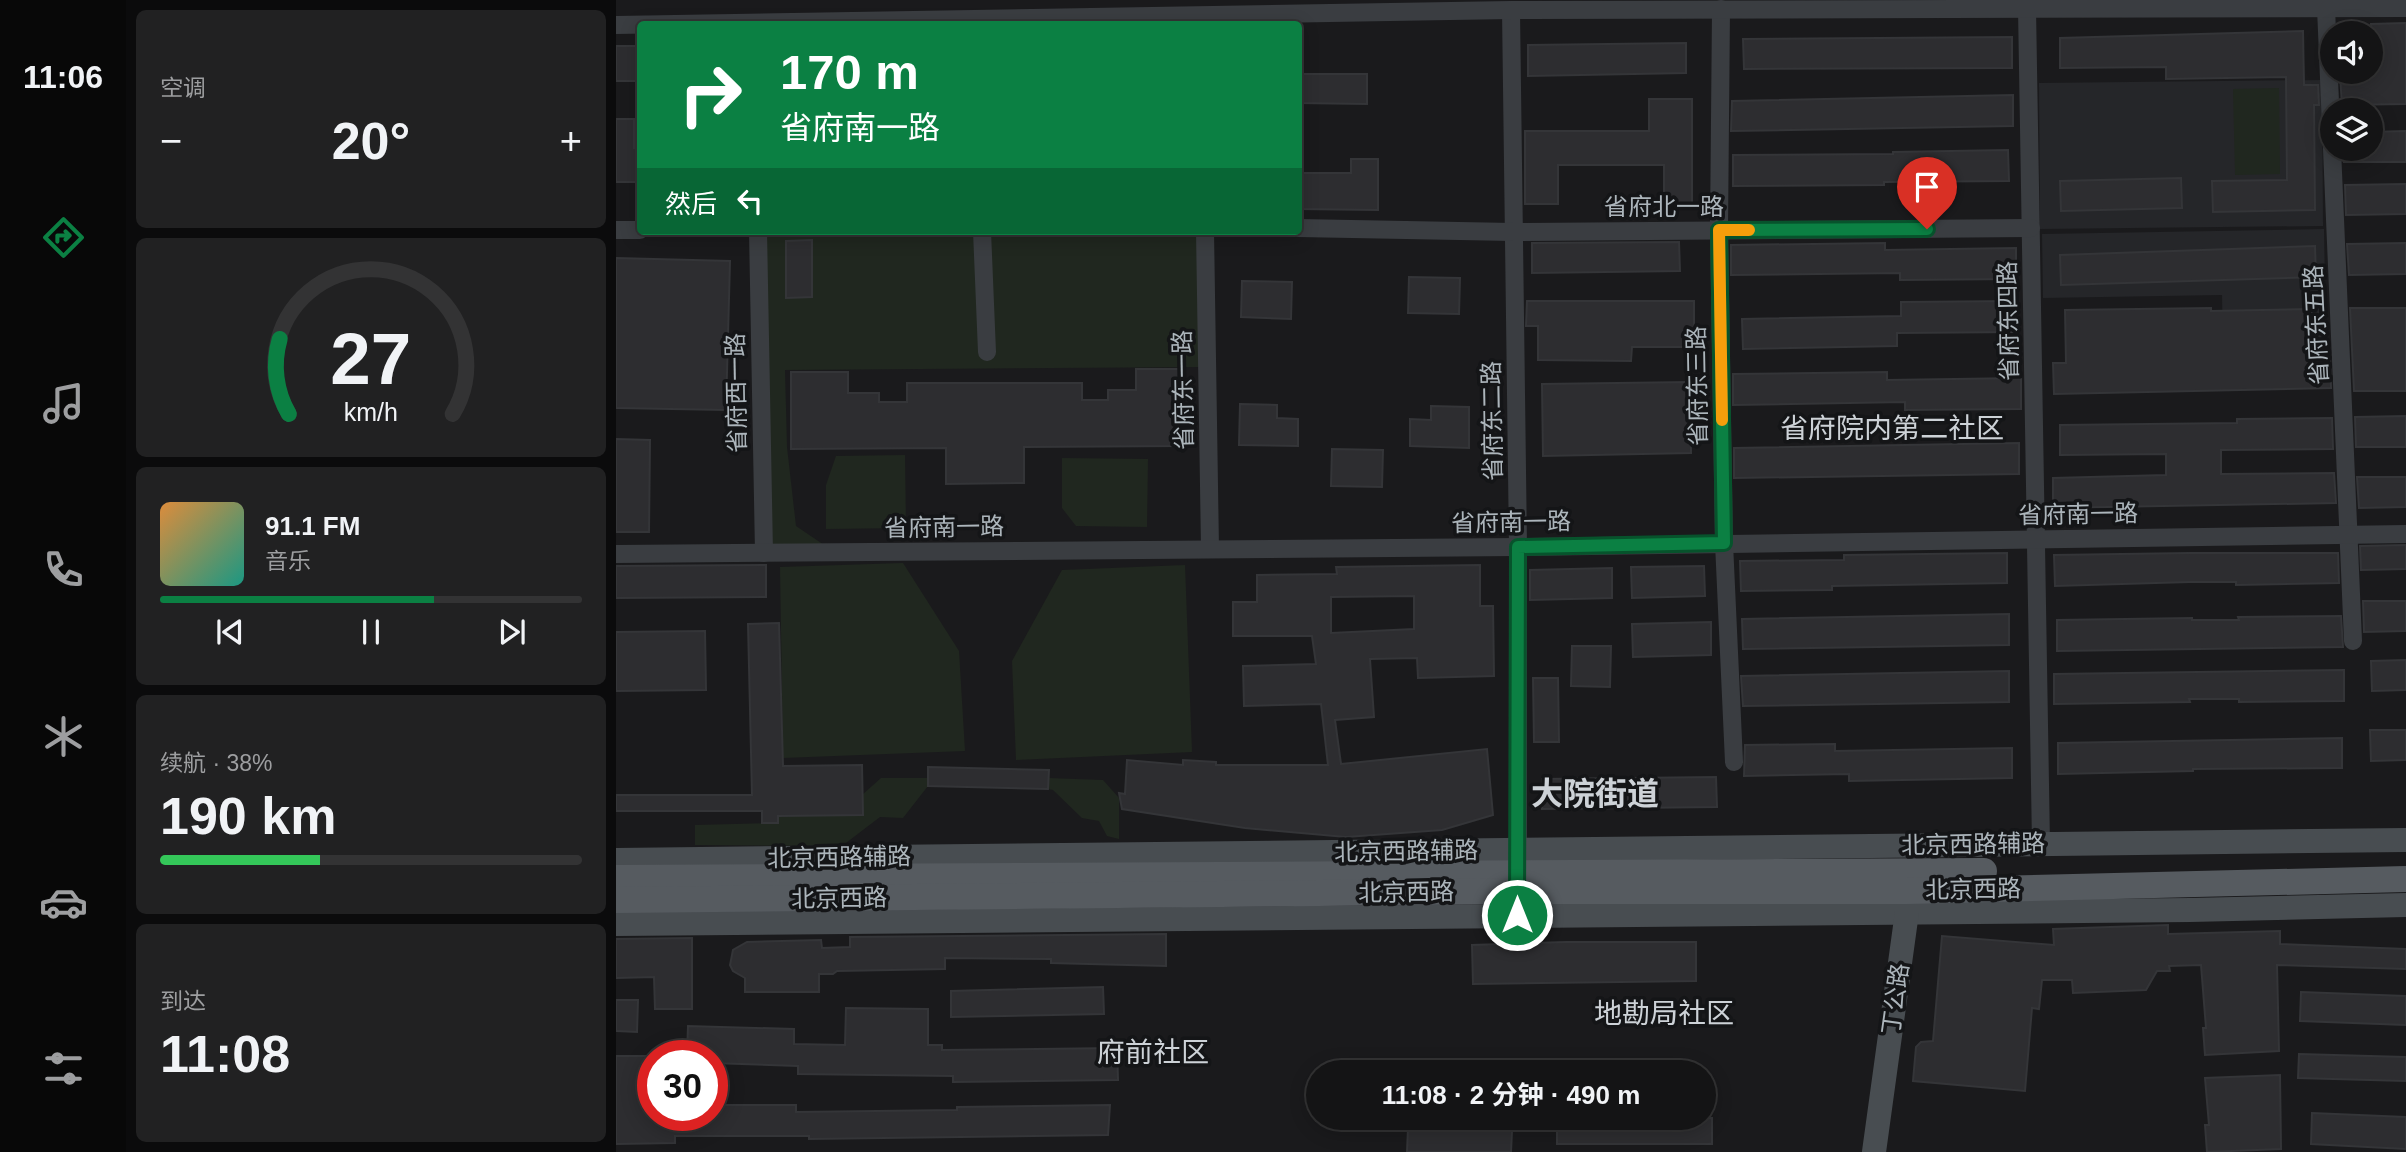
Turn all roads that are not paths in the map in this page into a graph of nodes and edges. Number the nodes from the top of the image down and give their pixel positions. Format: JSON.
{"nodes":[{"id":1,"x":2297,"y":4,"type":"edge"},
{"id":2,"x":2027,"y":8,"type":"junction"},
{"id":3,"x":2326,"y":8,"type":"junction"},
{"id":4,"x":2406,"y":8,"type":"edge"},
{"id":5,"x":1721,"y":9,"type":"junction"},
{"id":6,"x":1511,"y":10,"type":"junction"},
{"id":7,"x":1203,"y":20,"type":"edge"},
{"id":8,"x":978,"y":21,"type":"edge"},
{"id":9,"x":616,"y":25,"type":"edge"},
{"id":10,"x":637,"y":25,"type":"edge"},
{"id":11,"x":1302,"y":228,"type":"edge"},
{"id":12,"x":2031,"y":228,"type":"junction"},
{"id":13,"x":616,"y":230,"type":"edge"},
{"id":14,"x":637,"y":230,"type":"edge"},
{"id":15,"x":1719,"y":230,"type":"junction"},
{"id":16,"x":1513,"y":232,"type":"junction"},
{"id":17,"x":758,"y":235,"type":"edge"},
{"id":18,"x":982,"y":235,"type":"edge"},
{"id":19,"x":1205,"y":235,"type":"edge"},
{"id":20,"x":987,"y":352,"type":"dead end"},
{"id":21,"x":2406,"y":534,"type":"edge"},
{"id":22,"x":2350,"y":536,"type":"junction"},
{"id":23,"x":2036,"y":539,"type":"junction"},
{"id":24,"x":1724,"y":543,"type":"junction"},
{"id":25,"x":1518,"y":547,"type":"junction"},
{"id":26,"x":1210,"y":549,"type":"junction"},
{"id":27,"x":764,"y":553,"type":"junction"},
{"id":28,"x":616,"y":554,"type":"edge"},
{"id":29,"x":2353,"y":641,"type":"dead end"},
{"id":30,"x":1734,"y":762,"type":"dead end"},
{"id":31,"x":2406,"y":840,"type":"edge"},
{"id":32,"x":2041,"y":844,"type":"junction"},
{"id":33,"x":1907,"y":845,"type":"junction"},
{"id":34,"x":616,"y":860,"type":"edge"},
{"id":35,"x":2406,"y":864,"type":"edge"},
{"id":36,"x":616,"y":878,"type":"edge"},
{"id":37,"x":2406,"y":879,"type":"edge"},
{"id":38,"x":1518,"y":882,"type":"junction"},
{"id":39,"x":1907,"y":892,"type":"junction"},
{"id":40,"x":616,"y":900,"type":"edge"},
{"id":41,"x":2406,"y":905,"type":"edge"},
{"id":42,"x":616,"y":923,"type":"edge"},
{"id":43,"x":1874,"y":1152,"type":"edge"}],
"edges":[{"from":1,"to":2,"type":"street"},
{"from":1,"to":3,"type":"street"},
{"from":2,"to":5,"type":"street"},
{"from":2,"to":12,"type":"street","name":"省府东四路"},
{"from":3,"to":4,"type":"street"},
{"from":3,"to":22,"type":"street","name":"省府东五路"},
{"from":5,"to":6,"type":"street"},
{"from":5,"to":15,"type":"street","name":"省府东三路"},
{"from":6,"to":7,"type":"street"},
{"from":6,"to":16,"type":"street","name":"省府东二路"},
{"from":7,"to":8,"type":"street"},
{"from":9,"to":10,"type":"street"},
{"from":11,"to":16,"type":"street","name":"省府北一路"},
{"from":12,"to":15,"type":"street","name":"省府北一路"},
{"from":12,"to":23,"type":"street","name":"省府东四路"},
{"from":13,"to":14,"type":"street"},
{"from":15,"to":16,"type":"street","name":"省府北一路"},
{"from":15,"to":24,"type":"street","name":"省府东三路"},
{"from":16,"to":25,"type":"street","name":"省府东二路"},
{"from":17,"to":27,"type":"street","name":"省府西一路"},
{"from":18,"to":20,"type":"street"},
{"from":19,"to":26,"type":"street","name":"省府东一路"},
{"from":21,"to":22,"type":"street","name":"省府南一路"},
{"from":22,"to":23,"type":"street","name":"省府南一路"},
{"from":22,"to":29,"type":"street","name":"省府东五路"},
{"from":23,"to":24,"type":"street","name":"省府南一路"},
{"from":23,"to":32,"type":"street","name":"省府东四路"},
{"from":24,"to":25,"type":"street","name":"省府南一路"},
{"from":24,"to":30,"type":"street","name":"省府东三路"},
{"from":25,"to":26,"type":"street","name":"省府南一路"},
{"from":25,"to":38,"type":"street","name":"省府东二路"},
{"from":26,"to":27,"type":"street","name":"省府南一路"},
{"from":27,"to":28,"type":"street","name":"省府南一路"},
{"from":31,"to":32,"type":"main road","name":"北京西路辅路"},
{"from":32,"to":33,"type":"main road","name":"北京西路辅路"},
{"from":33,"to":38,"type":"main road","name":"北京西路辅路"},
{"from":33,"to":39,"type":"main road","name":"丁公路"},
{"from":34,"to":38,"type":"main road","name":"北京西路辅路"},
{"from":35,"to":39,"type":"main road","name":"北京西路"},
{"from":36,"to":38,"type":"main road","name":"北京西路"},
{"from":37,"to":39,"type":"main road","name":"北京西路"},
{"from":38,"to":39,"type":"main road","name":"北京西路"},
{"from":38,"to":40,"type":"main road","name":"北京西路"},
{"from":38,"to":42,"type":"main road","name":"北京西路辅路"},
{"from":39,"to":41,"type":"main road"},
{"from":39,"to":43,"type":"main road","name":"丁公路"}]}
